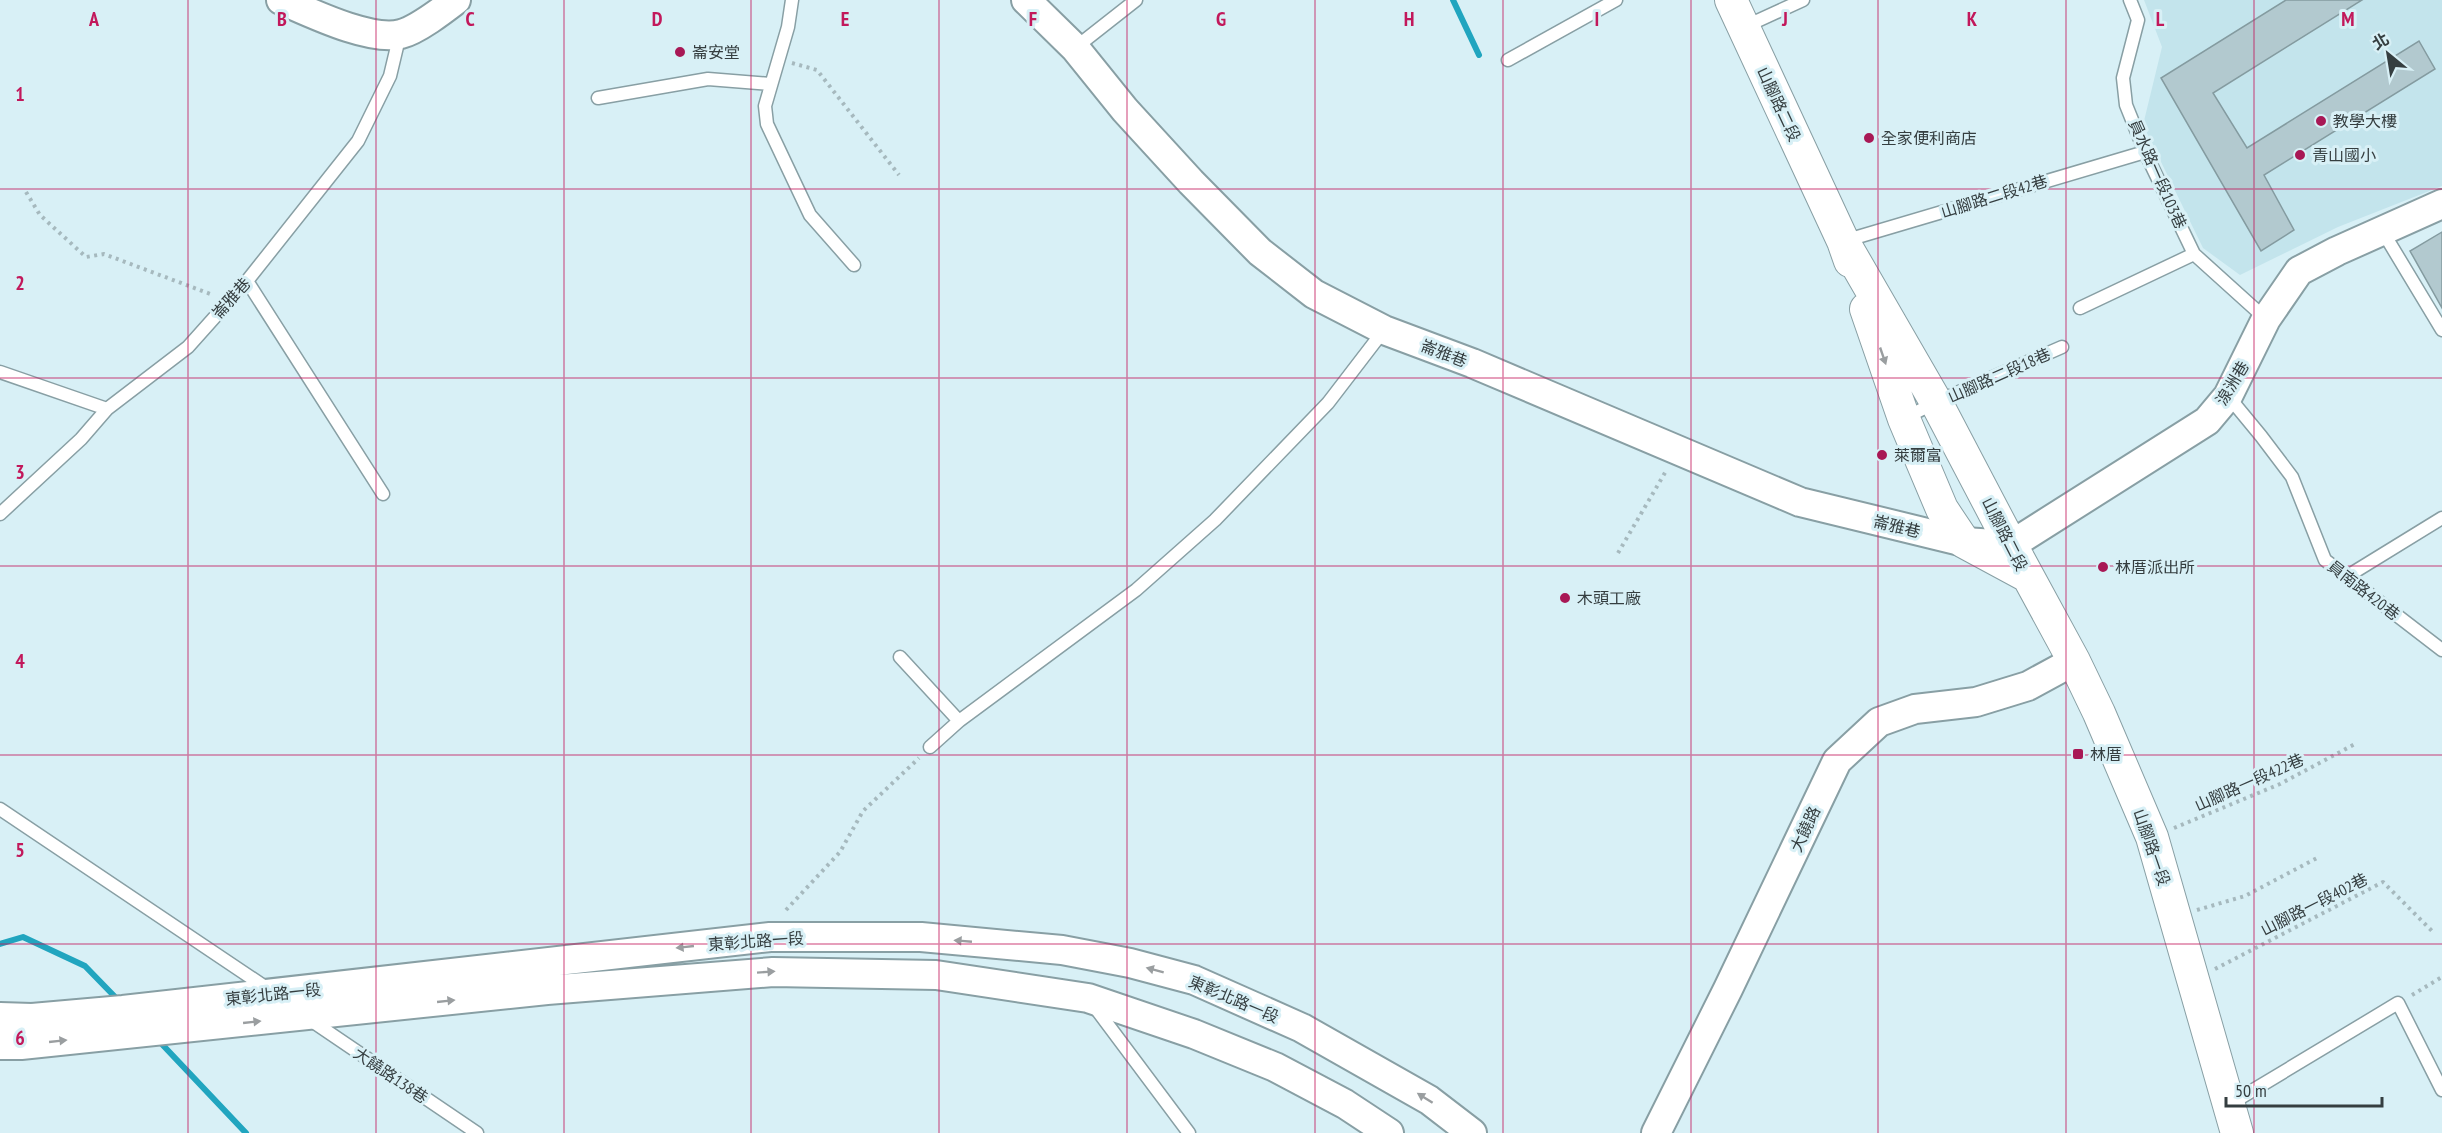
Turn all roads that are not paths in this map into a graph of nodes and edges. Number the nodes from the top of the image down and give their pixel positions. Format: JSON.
{"nodes":[{"id":1,"x":281,"y":0,"type":"edge"},
{"id":2,"x":456,"y":0,"type":"edge"},
{"id":3,"x":792,"y":0,"type":"edge"},
{"id":4,"x":1026,"y":0,"type":"edge"},
{"id":5,"x":1136,"y":0,"type":"edge"},
{"id":6,"x":1616,"y":0,"type":"edge"},
{"id":7,"x":1803,"y":0,"type":"edge"},
{"id":8,"x":2130,"y":0,"type":"edge"},
{"id":9,"x":1738,"y":14,"type":"edge"},
{"id":10,"x":400,"y":34,"type":"junction"},
{"id":11,"x":1075,"y":48,"type":"junction"},
{"id":12,"x":1508,"y":60,"type":"dead end"},
{"id":13,"x":770,"y":84,"type":"junction"},
{"id":14,"x":598,"y":98,"type":"dead end"},
{"id":15,"x":2145,"y":152,"type":"junction"},
{"id":16,"x":2442,"y":204,"type":"edge"},
{"id":17,"x":2383,"y":232,"type":"junction"},
{"id":18,"x":1842,"y":241,"type":"junction"},
{"id":19,"x":2194,"y":254,"type":"junction"},
{"id":20,"x":854,"y":265,"type":"dead end"},
{"id":21,"x":247,"y":281,"type":"junction"},
{"id":22,"x":2080,"y":308,"type":"dead end"},
{"id":23,"x":2266,"y":319,"type":"junction"},
{"id":24,"x":1384,"y":330,"type":"junction"},
{"id":25,"x":2442,"y":330,"type":"edge"},
{"id":26,"x":2062,"y":347,"type":"dead end"},
{"id":27,"x":0,"y":372,"type":"edge"},
{"id":28,"x":2228,"y":396,"type":"junction"},
{"id":29,"x":1936,"y":402,"type":"junction"},
{"id":30,"x":107,"y":409,"type":"junction"},
{"id":31,"x":1904,"y":419,"type":"junction"},
{"id":32,"x":383,"y":494,"type":"dead end"},
{"id":33,"x":0,"y":514,"type":"edge"},
{"id":34,"x":2442,"y":518,"type":"edge"},
{"id":35,"x":1964,"y":542,"type":"junction"},
{"id":36,"x":2011,"y":545,"type":"junction"},
{"id":37,"x":2027,"y":576,"type":"junction"},
{"id":38,"x":2346,"y":577,"type":"junction"},
{"id":39,"x":2442,"y":650,"type":"edge"},
{"id":40,"x":900,"y":657,"type":"dead end"},
{"id":41,"x":2074,"y":661,"type":"junction"},
{"id":42,"x":958,"y":721,"type":"junction"},
{"id":43,"x":930,"y":747,"type":"road end"},
{"id":44,"x":0,"y":809,"type":"edge"},
{"id":45,"x":275,"y":993,"type":"junction"},
{"id":46,"x":1088,"y":998,"type":"junction"},
{"id":47,"x":0,"y":1017,"type":"edge"},
{"id":48,"x":306,"y":1017,"type":"junction"},
{"id":49,"x":0,"y":1045,"type":"edge"},
{"id":50,"x":2442,"y":1090,"type":"edge"},
{"id":51,"x":2233,"y":1119,"type":"edge"},
{"id":52,"x":477,"y":1133,"type":"edge"},
{"id":53,"x":1189,"y":1133,"type":"edge"},
{"id":54,"x":1389,"y":1133,"type":"edge"},
{"id":55,"x":1472,"y":1133,"type":"edge"},
{"id":56,"x":1656,"y":1133,"type":"edge"}],
"edges":[{"from":1,"to":10,"type":"street"},
{"from":2,"to":10,"type":"street"},
{"from":3,"to":13,"type":"lane"},
{"from":4,"to":11,"type":"street","name":"崙雅巷"},
{"from":5,"to":11,"type":"lane"},
{"from":6,"to":12,"type":"lane"},
{"from":7,"to":9,"type":"lane"},
{"from":8,"to":15,"type":"lane","name":"員水路一段103巷"},
{"from":9,"to":18,"type":"main road","name":"山腳路二段"},
{"from":10,"to":21,"type":"lane","name":"崙雅巷"},
{"from":11,"to":24,"type":"street","name":"崙雅巷"},
{"from":13,"to":14,"type":"lane"},
{"from":13,"to":20,"type":"lane"},
{"from":15,"to":18,"type":"lane","name":"山腳路二段42巷"},
{"from":15,"to":19,"type":"lane","name":"員水路一段103巷"},
{"from":16,"to":17,"type":"street","name":"湶洲巷"},
{"from":17,"to":23,"type":"street","name":"湶洲巷"},
{"from":17,"to":25,"type":"lane"},
{"from":18,"to":29,"type":"main road","name":"山腳路二段"},
{"from":18,"to":31,"type":"main road","name":"山腳路二段","one_way":true},
{"from":19,"to":22,"type":"lane"},
{"from":19,"to":23,"type":"lane","name":"員水路一段103巷"},
{"from":21,"to":30,"type":"lane","name":"崙雅巷"},
{"from":21,"to":32,"type":"lane"},
{"from":23,"to":28,"type":"street","name":"湶洲巷"},
{"from":24,"to":35,"type":"street","name":"崙雅巷"},
{"from":24,"to":42,"type":"lane"},
{"from":26,"to":29,"type":"lane","name":"山腳路二段18巷"},
{"from":27,"to":30,"type":"lane"},
{"from":28,"to":36,"type":"street","name":"湶洲巷"},
{"from":28,"to":38,"type":"lane","name":"員南路420巷"},
{"from":29,"to":31,"type":"lane","name":"山腳路二段18巷"},
{"from":29,"to":36,"type":"main road","name":"山腳路二段"},
{"from":30,"to":33,"type":"lane","name":"崙雅巷"},
{"from":31,"to":35,"type":"main road","name":"山腳路二段"},
{"from":34,"to":38,"type":"lane"},
{"from":35,"to":36,"type":"street"},
{"from":35,"to":37,"type":"main road","name":"山腳路二段"},
{"from":36,"to":37,"type":"main road","name":"山腳路二段"},
{"from":37,"to":41,"type":"main road","name":"山腳路一段"},
{"from":38,"to":39,"type":"lane","name":"員南路420巷"},
{"from":40,"to":42,"type":"lane"},
{"from":41,"to":51,"type":"main road","name":"山腳路一段"},
{"from":41,"to":56,"type":"street","name":"大饒路"},
{"from":42,"to":43,"type":"lane"},
{"from":44,"to":45,"type":"lane","name":"大饒路138巷"},
{"from":45,"to":47,"type":"street","name":"東彰北路一段"},
{"from":45,"to":48,"type":"lane","name":"大饒路138巷"},
{"from":55,"to":45,"type":"street","name":"東彰北路一段","one_way":true},
{"from":48,"to":46,"type":"street","name":"東彰北路一段","one_way":true},
{"from":46,"to":53,"type":"lane"},
{"from":46,"to":54,"type":"street","name":"東彰北路一段"},
{"from":49,"to":48,"type":"street","name":"東彰北路一段","one_way":true},
{"from":48,"to":52,"type":"lane","name":"大饒路138巷"},
{"from":50,"to":51,"type":"lane"}]}
